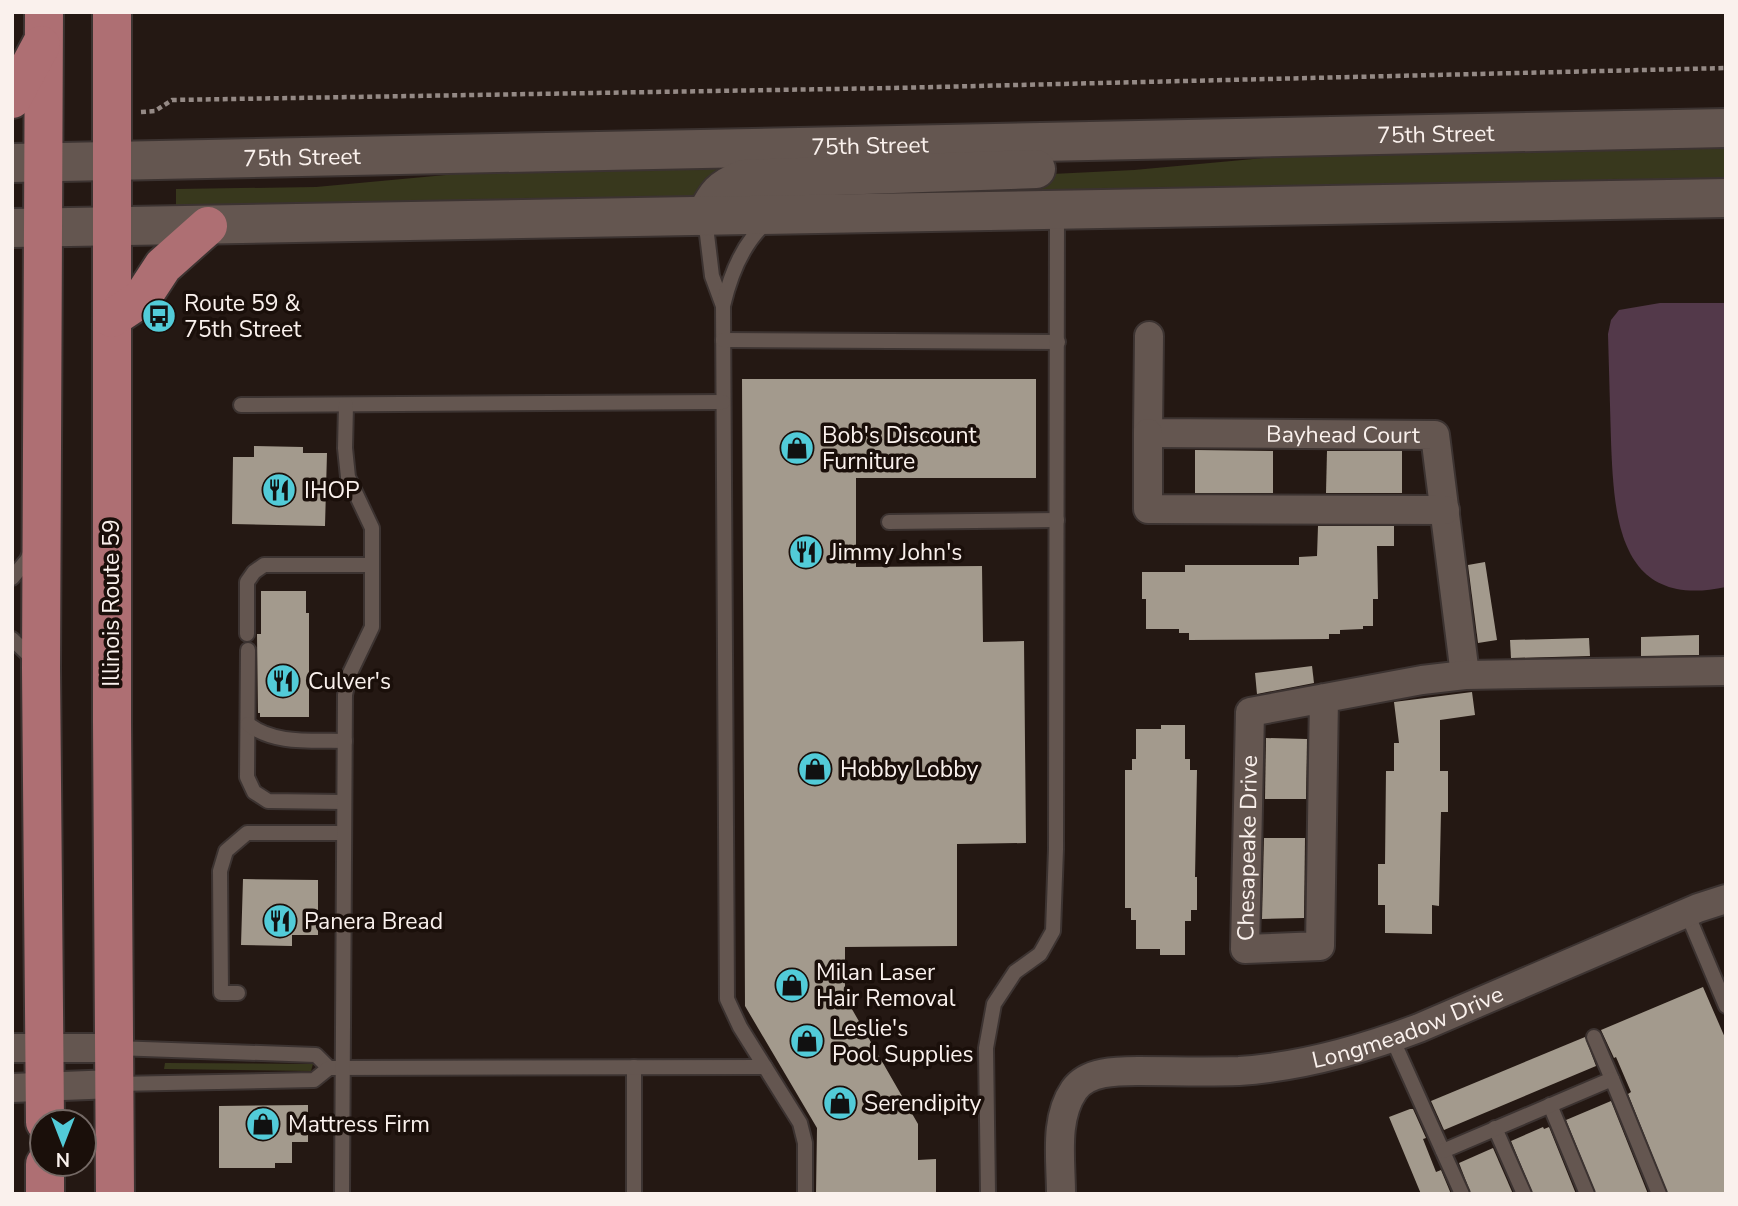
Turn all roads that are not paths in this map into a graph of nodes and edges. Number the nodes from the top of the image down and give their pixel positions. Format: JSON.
{"nodes":[{"id":1,"x":112,"y":12,"type":"edge"},
{"id":2,"x":44,"y":26,"type":"edge"},
{"id":3,"x":12,"y":99,"type":"edge"},
{"id":4,"x":1726,"y":128,"type":"edge"},
{"id":5,"x":1156,"y":140,"type":"junction"},
{"id":6,"x":113,"y":162,"type":"junction"},
{"id":7,"x":28,"y":163,"type":"edge"},
{"id":8,"x":1726,"y":198,"type":"edge"},
{"id":9,"x":1057,"y":210,"type":"junction"},
{"id":10,"x":775,"y":215,"type":"junction"},
{"id":11,"x":705,"y":217,"type":"junction"},
{"id":12,"x":112,"y":226,"type":"junction"},
{"id":13,"x":208,"y":226,"type":"junction"},
{"id":14,"x":28,"y":227,"type":"edge"},
{"id":15,"x":12,"y":292,"type":"edge"},
{"id":16,"x":723,"y":306,"type":"junction"},
{"id":17,"x":112,"y":318,"type":"junction"},
{"id":18,"x":1149,"y":336,"type":"dead end"},
{"id":19,"x":723,"y":340,"type":"junction"},
{"id":20,"x":1058,"y":342,"type":"junction"},
{"id":21,"x":43,"y":349,"type":"junction"},
{"id":22,"x":723,"y":402,"type":"junction"},
{"id":23,"x":240,"y":405,"type":"dead end"},
{"id":24,"x":346,"y":405,"type":"junction"},
{"id":25,"x":1149,"y":433,"type":"junction"},
{"id":26,"x":1445,"y":510,"type":"junction"},
{"id":27,"x":1057,"y":520,"type":"junction"},
{"id":28,"x":889,"y":522,"type":"dead end"},
{"id":29,"x":41,"y":528,"type":"junction"},
{"id":30,"x":372,"y":565,"type":"junction"},
{"id":31,"x":12,"y":578,"type":"edge"},
{"id":32,"x":247,"y":634,"type":"dead end"},
{"id":33,"x":12,"y":639,"type":"edge"},
{"id":34,"x":248,"y":650,"type":"dead end"},
{"id":35,"x":41,"y":668,"type":"junction"},
{"id":36,"x":1726,"y":671,"type":"edge"},
{"id":37,"x":1465,"y":675,"type":"junction"},
{"id":38,"x":1324,"y":698,"type":"junction"},
{"id":39,"x":248,"y":724,"type":"junction"},
{"id":40,"x":345,"y":741,"type":"junction"},
{"id":41,"x":344,"y":802,"type":"junction"},
{"id":42,"x":344,"y":833,"type":"junction"},
{"id":43,"x":1726,"y":899,"type":"edge"},
{"id":44,"x":1687,"y":913,"type":"junction"},
{"id":45,"x":239,"y":993,"type":"dead end"},
{"id":46,"x":1726,"y":1006,"type":"edge"},
{"id":47,"x":1594,"y":1037,"type":"dead end"},
{"id":48,"x":1392,"y":1038,"type":"junction"},
{"id":49,"x":28,"y":1048,"type":"edge"},
{"id":50,"x":114,"y":1066,"type":"junction"},
{"id":51,"x":634,"y":1067,"type":"junction"},
{"id":52,"x":765,"y":1067,"type":"junction"},
{"id":53,"x":336,"y":1068,"type":"junction"},
{"id":54,"x":1612,"y":1079,"type":"junction"},
{"id":55,"x":34,"y":1099,"type":"edge"},
{"id":56,"x":1550,"y":1105,"type":"junction"},
{"id":57,"x":1495,"y":1129,"type":"junction"},
{"id":58,"x":1443,"y":1151,"type":"junction"},
{"id":59,"x":115,"y":1194,"type":"edge"},
{"id":60,"x":342,"y":1194,"type":"edge"},
{"id":61,"x":634,"y":1194,"type":"edge"},
{"id":62,"x":804,"y":1194,"type":"edge"},
{"id":63,"x":988,"y":1194,"type":"edge"},
{"id":64,"x":1061,"y":1194,"type":"edge"},
{"id":65,"x":1462,"y":1194,"type":"edge"},
{"id":66,"x":1524,"y":1194,"type":"edge"},
{"id":67,"x":1587,"y":1194,"type":"edge"},
{"id":68,"x":1658,"y":1194,"type":"edge"}],
"edges":[{"from":1,"to":6,"type":"main road","name":"Illinois Route 59"},
{"from":2,"to":3,"type":"main road"},
{"from":2,"to":7,"type":"main road"},
{"from":4,"to":5,"type":"main road","name":"75th Street"},
{"from":5,"to":6,"type":"main road","name":"75th Street"},
{"from":5,"to":11,"type":"main road"},
{"from":6,"to":7,"type":"main road","name":"75th Street"},
{"from":6,"to":12,"type":"main road","name":"Illinois Route 59"},
{"from":7,"to":14,"type":"main road"},
{"from":8,"to":9,"type":"main road"},
{"from":9,"to":10,"type":"main road"},
{"from":9,"to":20,"type":"lane"},
{"from":10,"to":11,"type":"main road"},
{"from":10,"to":16,"type":"lane"},
{"from":11,"to":13,"type":"main road"},
{"from":11,"to":16,"type":"lane"},
{"from":12,"to":13,"type":"main road"},
{"from":12,"to":14,"type":"main road"},
{"from":12,"to":17,"type":"main road","name":"Illinois Route 59"},
{"from":13,"to":17,"type":"main road"},
{"from":14,"to":21,"type":"main road"},
{"from":15,"to":21,"type":"main road"},
{"from":16,"to":19,"type":"lane"},
{"from":17,"to":50,"type":"main road","name":"Illinois Route 59"},
{"from":18,"to":25,"type":"street"},
{"from":19,"to":20,"type":"lane"},
{"from":19,"to":22,"type":"lane"},
{"from":20,"to":27,"type":"lane"},
{"from":21,"to":29,"type":"main road"},
{"from":22,"to":24,"type":"lane"},
{"from":22,"to":52,"type":"lane"},
{"from":23,"to":24,"type":"lane"},
{"from":24,"to":30,"type":"lane"},
{"from":25,"to":26,"type":"street","name":"Bayhead Court"},
{"from":25,"to":26,"type":"street"},
{"from":26,"to":37,"type":"street","name":"Bayhead Court"},
{"from":27,"to":28,"type":"lane"},
{"from":27,"to":63,"type":"lane"},
{"from":29,"to":31,"type":"lane"},
{"from":29,"to":35,"type":"main road"},
{"from":30,"to":32,"type":"lane"},
{"from":30,"to":40,"type":"lane"},
{"from":33,"to":35,"type":"lane"},
{"from":34,"to":39,"type":"lane"},
{"from":35,"to":49,"type":"main road"},
{"from":36,"to":37,"type":"street","name":"Chesapeake Drive"},
{"from":37,"to":38,"type":"street","name":"Chesapeake Drive"},
{"from":38,"to":38,"type":"street","name":"Chesapeake Drive"},
{"from":39,"to":40,"type":"lane"},
{"from":39,"to":41,"type":"lane"},
{"from":40,"to":41,"type":"lane"},
{"from":41,"to":42,"type":"lane"},
{"from":42,"to":45,"type":"lane"},
{"from":42,"to":53,"type":"lane"},
{"from":43,"to":44,"type":"street","name":"Longmeadow Drive"},
{"from":44,"to":46,"type":"lane"},
{"from":44,"to":48,"type":"street","name":"Longmeadow Drive"},
{"from":47,"to":54,"type":"lane"},
{"from":48,"to":58,"type":"lane"},
{"from":48,"to":64,"type":"street","name":"Longmeadow Drive"},
{"from":49,"to":50,"type":"street"},
{"from":49,"to":55,"type":"main road"},
{"from":50,"to":53,"type":"lane"},
{"from":50,"to":53,"type":"lane"},
{"from":50,"to":55,"type":"street"},
{"from":50,"to":59,"type":"main road","name":"Illinois Route 59"},
{"from":51,"to":52,"type":"lane"},
{"from":51,"to":53,"type":"lane"},
{"from":51,"to":61,"type":"lane"},
{"from":52,"to":62,"type":"lane"},
{"from":53,"to":60,"type":"lane"},
{"from":54,"to":56,"type":"lane"},
{"from":54,"to":68,"type":"lane"},
{"from":56,"to":57,"type":"lane"},
{"from":56,"to":67,"type":"lane"},
{"from":57,"to":58,"type":"lane"},
{"from":57,"to":66,"type":"lane"},
{"from":58,"to":65,"type":"lane"}]}
